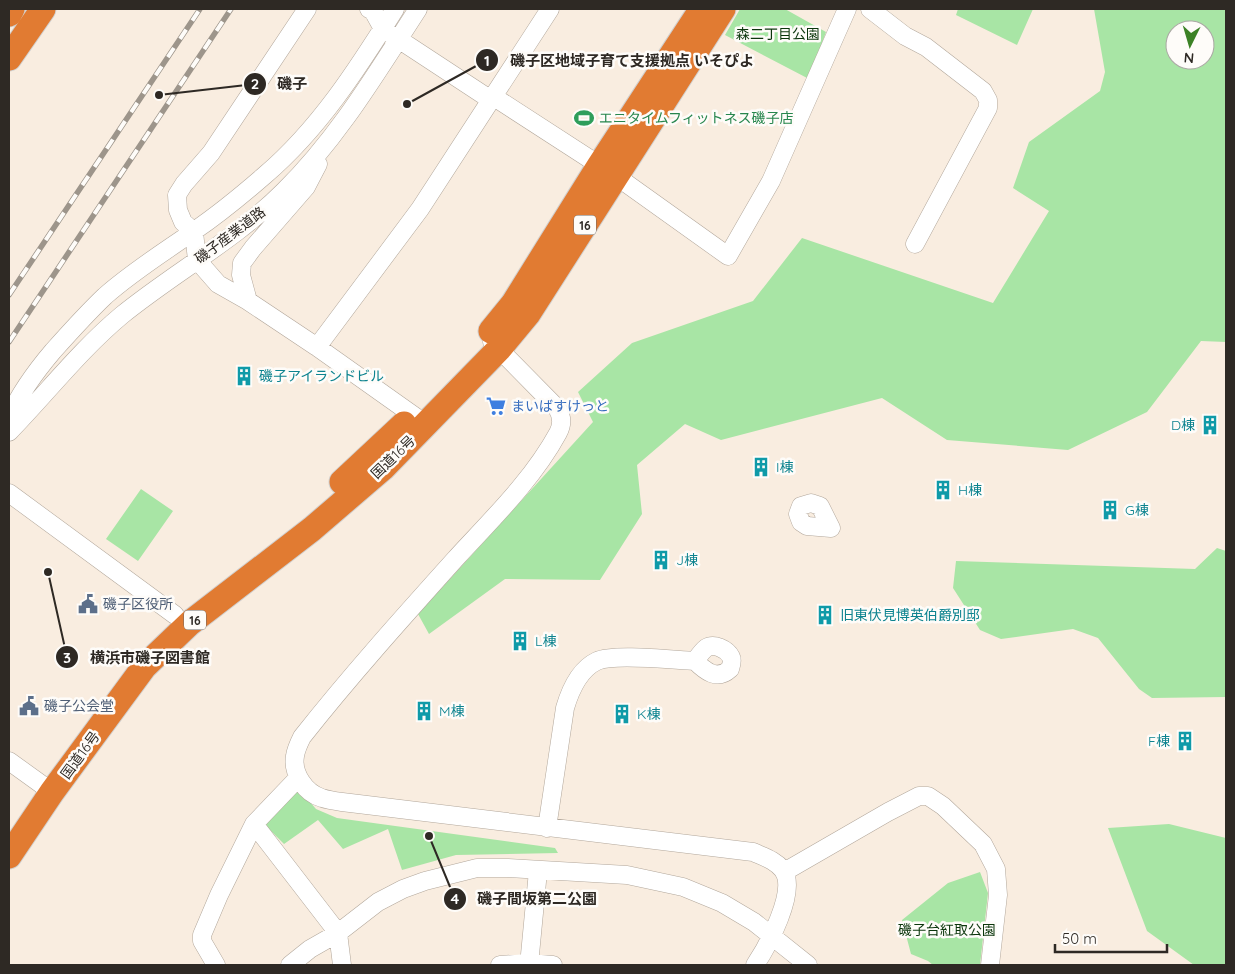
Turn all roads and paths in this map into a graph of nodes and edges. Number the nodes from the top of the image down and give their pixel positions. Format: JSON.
{"nodes":[{"id":1,"x":12,"y":9,"type":"edge"},
{"id":2,"x":32,"y":9,"type":"edge"},
{"id":3,"x":43,"y":9,"type":"edge"},
{"id":4,"x":308,"y":9,"type":"edge"},
{"id":5,"x":369,"y":9,"type":"edge"},
{"id":6,"x":396,"y":9,"type":"edge"},
{"id":7,"x":418,"y":9,"type":"edge"},
{"id":8,"x":550,"y":9,"type":"edge"},
{"id":9,"x":702,"y":9,"type":"edge"},
{"id":10,"x":723,"y":9,"type":"edge"},
{"id":11,"x":847,"y":9,"type":"edge"},
{"id":12,"x":870,"y":9,"type":"edge"},
{"id":13,"x":9,"y":14,"type":"edge"},
{"id":14,"x":383,"y":29,"type":"junction"},
{"id":15,"x":398,"y":40,"type":"junction"},
{"id":16,"x":9,"y":45,"type":"edge"},
{"id":17,"x":9,"y":58,"type":"edge"},
{"id":18,"x":494,"y":97,"type":"junction"},
{"id":19,"x":331,"y":139,"type":"junction"},
{"id":20,"x":608,"y":171,"type":"junction"},
{"id":21,"x":194,"y":232,"type":"junction"},
{"id":22,"x":915,"y":244,"type":"dead end"},
{"id":23,"x":197,"y":260,"type":"junction"},
{"id":24,"x":248,"y":301,"type":"junction"},
{"id":25,"x":493,"y":343,"type":"junction"},
{"id":26,"x":318,"y":347,"type":"junction"},
{"id":27,"x":9,"y":417,"type":"edge"},
{"id":28,"x":420,"y":420,"type":"junction"},
{"id":29,"x":9,"y":432,"type":"edge"},
{"id":30,"x":9,"y":493,"type":"edge"},
{"id":31,"x":175,"y":615,"type":"junction"},
{"id":32,"x":695,"y":661,"type":"dead end"},
{"id":33,"x":9,"y":761,"type":"edge"},
{"id":34,"x":298,"y":778,"type":"junction"},
{"id":35,"x":46,"y":788,"type":"junction"},
{"id":36,"x":254,"y":824,"type":"junction"},
{"id":37,"x":547,"y":828,"type":"junction"},
{"id":38,"x":9,"y":829,"type":"edge"},
{"id":39,"x":9,"y":856,"type":"edge"},
{"id":40,"x":538,"y":870,"type":"junction"},
{"id":41,"x":784,"y":872,"type":"junction"},
{"id":42,"x":338,"y":933,"type":"junction"},
{"id":43,"x":773,"y":935,"type":"junction"},
{"id":44,"x":529,"y":964,"type":"edge"},
{"id":45,"x":216,"y":965,"type":"edge"},
{"id":46,"x":290,"y":965,"type":"edge"},
{"id":47,"x":342,"y":965,"type":"edge"},
{"id":48,"x":500,"y":965,"type":"edge"},
{"id":49,"x":553,"y":965,"type":"edge"},
{"id":50,"x":755,"y":965,"type":"edge"},
{"id":51,"x":808,"y":965,"type":"edge"},
{"id":52,"x":990,"y":965,"type":"edge"}],
"edges":[{"from":1,"to":13,"type":"highway"},
{"from":2,"to":16,"type":"highway"},
{"from":3,"to":17,"type":"highway"},
{"from":4,"to":21,"type":"street"},
{"from":5,"to":14,"type":"street"},
{"from":6,"to":14,"type":"street","name":"磯子産業道路"},
{"from":7,"to":15,"type":"street","name":"磯子産業道路"},
{"from":8,"to":18,"type":"street"},
{"from":9,"to":20,"type":"highway","name":"国道16号","number":"16"},
{"from":10,"to":20,"type":"highway","name":"国道16号","number":"16"},
{"from":11,"to":20,"type":"street"},
{"from":12,"to":22,"type":"street"},
{"from":14,"to":15,"type":"street"},
{"from":14,"to":21,"type":"street","name":"磯子産業道路"},
{"from":15,"to":18,"type":"street"},
{"from":15,"to":19,"type":"street","name":"磯子産業道路"},
{"from":18,"to":20,"type":"street"},
{"from":18,"to":26,"type":"street"},
{"from":19,"to":23,"type":"street","name":"磯子産業道路"},
{"from":19,"to":24,"type":"street"},
{"from":20,"to":25,"type":"highway","name":"国道16号","number":"16"},
{"from":21,"to":23,"type":"street"},
{"from":21,"to":27,"type":"street","name":"磯子産業道路"},
{"from":23,"to":24,"type":"street"},
{"from":23,"to":29,"type":"street","name":"磯子産業道路"},
{"from":24,"to":26,"type":"street"},
{"from":25,"to":28,"type":"highway","name":"国道16号","number":"16"},
{"from":25,"to":34,"type":"street"},
{"from":26,"to":28,"type":"street"},
{"from":28,"to":31,"type":"highway","name":"国道16号","number":"16"},
{"from":28,"to":35,"type":"highway","name":"国道16号","number":"16"},
{"from":30,"to":31,"type":"street"},
{"from":31,"to":35,"type":"highway","name":"国道16号","number":"16"},
{"from":32,"to":37,"type":"street"},
{"from":33,"to":35,"type":"street"},
{"from":34,"to":36,"type":"street"},
{"from":34,"to":37,"type":"street"},
{"from":35,"to":38,"type":"highway","name":"国道16号","number":"16"},
{"from":35,"to":39,"type":"highway","name":"国道16号","number":"16"},
{"from":36,"to":42,"type":"street"},
{"from":36,"to":45,"type":"street"},
{"from":37,"to":41,"type":"street"},
{"from":40,"to":42,"type":"street"},
{"from":40,"to":43,"type":"street"},
{"from":40,"to":44,"type":"street"},
{"from":41,"to":43,"type":"street"},
{"from":41,"to":52,"type":"street"},
{"from":42,"to":46,"type":"street"},
{"from":42,"to":47,"type":"street"},
{"from":43,"to":50,"type":"street"},
{"from":43,"to":51,"type":"street"},
{"from":44,"to":48,"type":"street"},
{"from":44,"to":49,"type":"street"}]}
